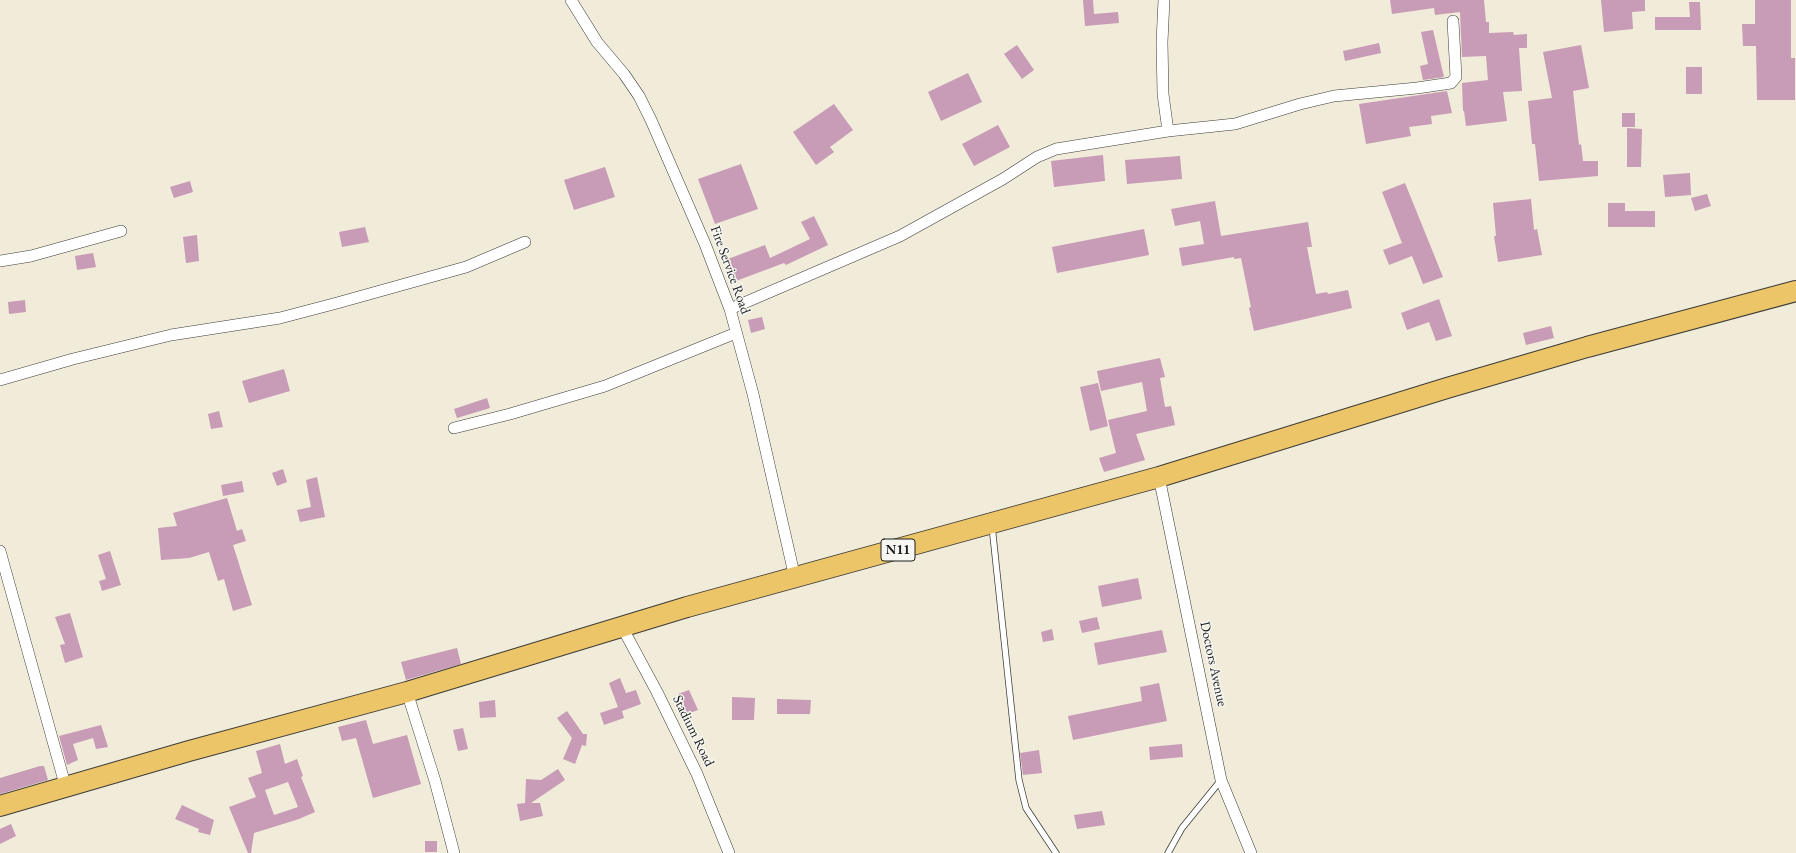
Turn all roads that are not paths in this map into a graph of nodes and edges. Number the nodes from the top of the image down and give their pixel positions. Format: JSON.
{"nodes":[{"id":1,"x":571,"y":0,"type":"edge"},
{"id":2,"x":1164,"y":0,"type":"edge"},
{"id":3,"x":1452,"y":21,"type":"dead end"},
{"id":4,"x":1168,"y":131,"type":"junction"},
{"id":5,"x":121,"y":231,"type":"dead end"},
{"id":6,"x":526,"y":242,"type":"dead end"},
{"id":7,"x":0,"y":261,"type":"edge"},
{"id":8,"x":1796,"y":291,"type":"edge"},
{"id":9,"x":730,"y":309,"type":"junction"},
{"id":10,"x":736,"y":333,"type":"junction"},
{"id":11,"x":0,"y":380,"type":"edge"},
{"id":12,"x":454,"y":428,"type":"dead end"},
{"id":13,"x":1159,"y":477,"type":"junction"},
{"id":14,"x":992,"y":524,"type":"junction"},
{"id":15,"x":0,"y":551,"type":"edge"},
{"id":16,"x":795,"y":578,"type":"junction"},
{"id":17,"x":622,"y":627,"type":"junction"},
{"id":18,"x":407,"y":692,"type":"junction"},
{"id":19,"x":1221,"y":780,"type":"junction"},
{"id":20,"x":66,"y":788,"type":"junction"},
{"id":21,"x":0,"y":806,"type":"edge"},
{"id":22,"x":454,"y":853,"type":"edge"},
{"id":23,"x":728,"y":853,"type":"edge"},
{"id":24,"x":1056,"y":853,"type":"edge"},
{"id":25,"x":1168,"y":853,"type":"edge"},
{"id":26,"x":1251,"y":853,"type":"edge"}],
"edges":[{"from":1,"to":9,"type":"street","name":"Fire Service Road"},
{"from":2,"to":4,"type":"street"},
{"from":3,"to":4,"type":"street"},
{"from":4,"to":9,"type":"street"},
{"from":5,"to":7,"type":"street"},
{"from":6,"to":11,"type":"street"},
{"from":8,"to":13,"type":"highway","number":"N11"},
{"from":9,"to":10,"type":"street","name":"Fire Service Road"},
{"from":10,"to":12,"type":"street"},
{"from":10,"to":16,"type":"street","name":"Fire Service Road"},
{"from":13,"to":14,"type":"highway","number":"N11"},
{"from":13,"to":19,"type":"street","name":"Doctors Avenue"},
{"from":14,"to":16,"type":"highway","number":"N11"},
{"from":14,"to":24,"type":"lane"},
{"from":15,"to":20,"type":"street"},
{"from":16,"to":17,"type":"highway","number":"N11"},
{"from":17,"to":18,"type":"highway","number":"N11"},
{"from":17,"to":23,"type":"street","name":"Stadium Road"},
{"from":18,"to":20,"type":"highway","number":"N11"},
{"from":18,"to":22,"type":"street"},
{"from":19,"to":25,"type":"lane"},
{"from":19,"to":26,"type":"street","name":"Doctors Avenue"},
{"from":20,"to":21,"type":"highway","number":"N11"}]}
